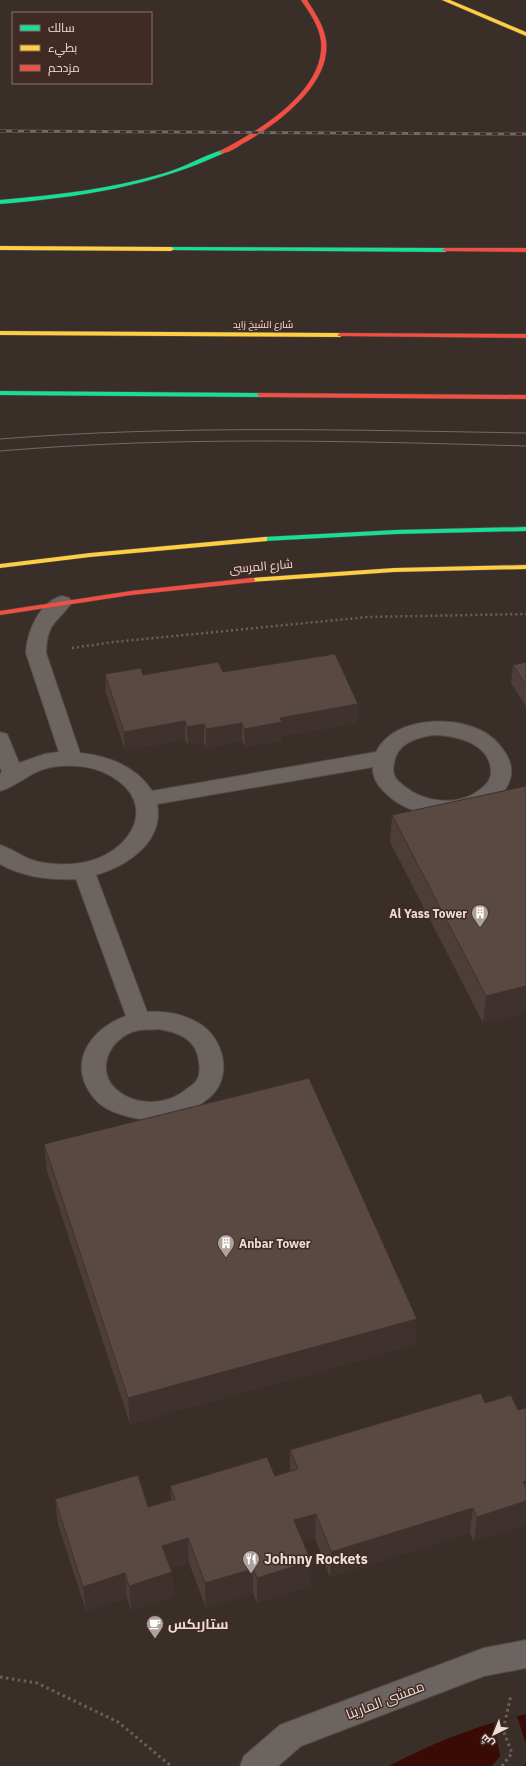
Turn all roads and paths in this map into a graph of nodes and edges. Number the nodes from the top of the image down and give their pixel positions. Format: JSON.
{"nodes":[{"id":1,"x":304,"y":0,"type":"edge"},
{"id":2,"x":445,"y":0,"type":"edge"},
{"id":3,"x":526,"y":34,"type":"edge"},
{"id":4,"x":0,"y":202,"type":"edge"},
{"id":5,"x":0,"y":248,"type":"edge"},
{"id":6,"x":526,"y":250,"type":"edge"},
{"id":7,"x":0,"y":333,"type":"edge"},
{"id":8,"x":526,"y":336,"type":"edge"},
{"id":9,"x":0,"y":393,"type":"edge"},
{"id":10,"x":526,"y":397,"type":"edge"},
{"id":11,"x":526,"y":529,"type":"edge"},
{"id":12,"x":0,"y":566,"type":"edge"},
{"id":13,"x":526,"y":566,"type":"edge"},
{"id":14,"x":62,"y":602,"type":"junction"},
{"id":15,"x":0,"y":613,"type":"edge"},
{"id":16,"x":526,"y":614,"type":"edge"},
{"id":17,"x":36,"y":653,"type":"junction"},
{"id":18,"x":0,"y":739,"type":"edge"},
{"id":19,"x":383,"y":758,"type":"junction"},
{"id":20,"x":72,"y":759,"type":"junction"},
{"id":21,"x":7,"y":779,"type":"edge"},
{"id":22,"x":146,"y":799,"type":"junction"},
{"id":23,"x":0,"y":852,"type":"edge"},
{"id":24,"x":84,"y":871,"type":"junction"},
{"id":25,"x":139,"y":1022,"type":"junction"},
{"id":26,"x":522,"y":1655,"type":"edge"},
{"id":27,"x":0,"y":1677,"type":"edge"},
{"id":28,"x":171,"y":1766,"type":"edge"},
{"id":29,"x":255,"y":1766,"type":"edge"},
{"id":30,"x":502,"y":1766,"type":"edge"}],
"edges":[{"from":1,"to":4,"type":"main road"},
{"from":2,"to":3,"type":"main road"},
{"from":5,"to":6,"type":"main road"},
{"from":7,"to":8,"type":"main road","name":"شارع الشيخ زايد"},
{"from":9,"to":10,"type":"main road"},
{"from":11,"to":12,"type":"main road"},
{"from":13,"to":14,"type":"main road","name":"شارع المرسى"},
{"from":14,"to":15,"type":"main road","name":"شارع المرسى"},
{"from":14,"to":17,"type":"street"},
{"from":16,"to":17,"type":"path"},
{"from":17,"to":20,"type":"street"},
{"from":18,"to":21,"type":"street"},
{"from":19,"to":19,"type":"street"},
{"from":19,"to":22,"type":"street"},
{"from":20,"to":21,"type":"street"},
{"from":20,"to":22,"type":"street"},
{"from":22,"to":24,"type":"street"},
{"from":23,"to":24,"type":"street"},
{"from":24,"to":25,"type":"street"},
{"from":25,"to":25,"type":"street"},
{"from":26,"to":29,"type":"street","name":"ممشى المارينا"},
{"from":26,"to":30,"type":"path"},
{"from":27,"to":28,"type":"path"}]}
